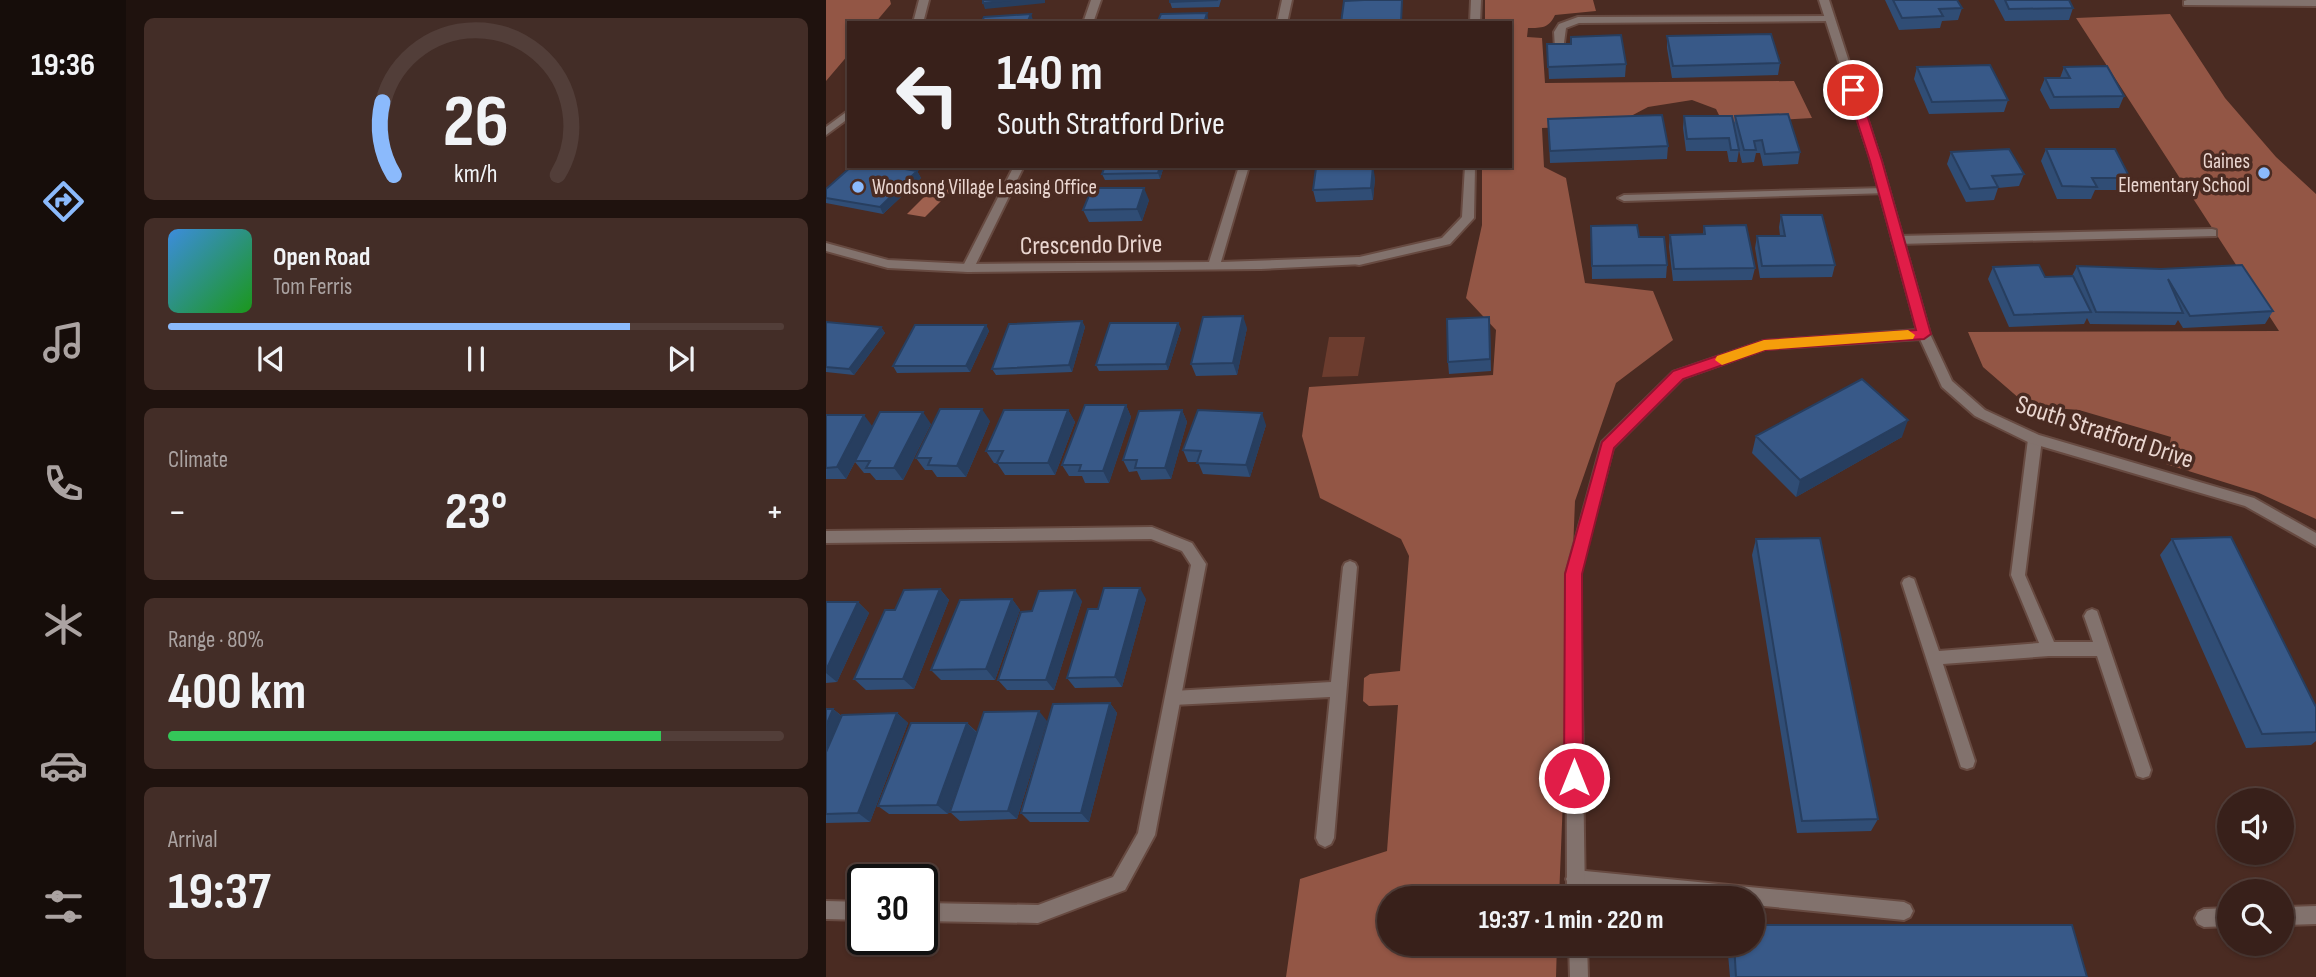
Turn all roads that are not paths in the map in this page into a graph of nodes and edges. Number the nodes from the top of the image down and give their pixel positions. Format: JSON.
{"nodes":[{"id":1,"x":924,"y":0,"type":"edge"},
{"id":2,"x":1096,"y":0,"type":"edge"},
{"id":3,"x":1287,"y":0,"type":"edge"},
{"id":4,"x":1476,"y":0,"type":"edge"},
{"id":5,"x":1824,"y":0,"type":"edge"},
{"id":6,"x":2187,"y":3,"type":"dead end"},
{"id":7,"x":2316,"y":3,"type":"edge"},
{"id":8,"x":1830,"y":19,"type":"junction"},
{"id":9,"x":919,"y":21,"type":"edge"},
{"id":10,"x":1089,"y":21,"type":"edge"},
{"id":11,"x":1282,"y":21,"type":"edge"},
{"id":12,"x":1475,"y":21,"type":"edge"},
{"id":13,"x":1560,"y":48,"type":"edge"},
{"id":14,"x":847,"y":115,"type":"edge"},
{"id":15,"x":826,"y":132,"type":"edge"},
{"id":16,"x":1018,"y":168,"type":"edge"},
{"id":17,"x":1243,"y":168,"type":"edge"},
{"id":18,"x":1470,"y":168,"type":"edge"},
{"id":19,"x":1884,"y":191,"type":"junction"},
{"id":20,"x":1624,"y":198,"type":"dead end"},
{"id":21,"x":2211,"y":233,"type":"dead end"},
{"id":22,"x":1898,"y":240,"type":"junction"},
{"id":23,"x":826,"y":247,"type":"edge"},
{"id":24,"x":1214,"y":265,"type":"junction"},
{"id":25,"x":968,"y":268,"type":"junction"},
{"id":26,"x":1924,"y":334,"type":"junction"},
{"id":27,"x":2035,"y":439,"type":"junction"},
{"id":28,"x":826,"y":537,"type":"edge"},
{"id":29,"x":2316,"y":540,"type":"edge"},
{"id":30,"x":1350,"y":567,"type":"dead end"},
{"id":31,"x":1909,"y":583,"type":"dead end"},
{"id":32,"x":2092,"y":616,"type":"dead end"},
{"id":33,"x":2049,"y":649,"type":"junction"},
{"id":34,"x":2103,"y":649,"type":"junction"},
{"id":35,"x":1934,"y":658,"type":"junction"},
{"id":36,"x":1339,"y":690,"type":"junction"},
{"id":37,"x":1173,"y":698,"type":"junction"},
{"id":38,"x":1967,"y":761,"type":"dead end"},
{"id":39,"x":2143,"y":770,"type":"dead end"},
{"id":40,"x":1325,"y":838,"type":"dead end"},
{"id":41,"x":1575,"y":886,"type":"edge"},
{"id":42,"x":1765,"y":901,"type":"edge"},
{"id":43,"x":826,"y":910,"type":"edge"},
{"id":44,"x":847,"y":911,"type":"edge"},
{"id":45,"x":1904,"y":911,"type":"dead end"},
{"id":46,"x":938,"y":912,"type":"edge"},
{"id":47,"x":2316,"y":915,"type":"edge"},
{"id":48,"x":2294,"y":916,"type":"edge"},
{"id":49,"x":2204,"y":918,"type":"dead end"},
{"id":50,"x":2217,"y":918,"type":"edge"},
{"id":51,"x":1578,"y":956,"type":"edge"},
{"id":52,"x":1579,"y":977,"type":"edge"}],
"edges":[{"from":1,"to":9,"type":"street"},
{"from":2,"to":10,"type":"street"},
{"from":3,"to":11,"type":"street"},
{"from":4,"to":12,"type":"street"},
{"from":5,"to":8,"type":"street","name":"South Stratford Drive"},
{"from":6,"to":7,"type":"street"},
{"from":8,"to":13,"type":"street"},
{"from":8,"to":19,"type":"street","name":"South Stratford Drive"},
{"from":14,"to":15,"type":"street"},
{"from":16,"to":25,"type":"street"},
{"from":17,"to":24,"type":"street"},
{"from":18,"to":24,"type":"street","name":"Crescendo Drive"},
{"from":19,"to":20,"type":"street"},
{"from":19,"to":22,"type":"street","name":"South Stratford Drive"},
{"from":21,"to":22,"type":"street"},
{"from":22,"to":26,"type":"street","name":"South Stratford Drive"},
{"from":23,"to":25,"type":"street","name":"Crescendo Drive"},
{"from":24,"to":25,"type":"street","name":"Crescendo Drive"},
{"from":26,"to":27,"type":"street","name":"South Stratford Drive"},
{"from":26,"to":41,"type":"street"},
{"from":27,"to":29,"type":"street","name":"South Stratford Drive"},
{"from":27,"to":33,"type":"street"},
{"from":28,"to":37,"type":"street"},
{"from":30,"to":36,"type":"street"},
{"from":31,"to":35,"type":"street"},
{"from":32,"to":34,"type":"street"},
{"from":33,"to":34,"type":"street"},
{"from":33,"to":35,"type":"street"},
{"from":34,"to":39,"type":"street"},
{"from":35,"to":38,"type":"street"},
{"from":36,"to":37,"type":"street"},
{"from":36,"to":40,"type":"street"},
{"from":37,"to":46,"type":"street"},
{"from":42,"to":45,"type":"street"},
{"from":43,"to":44,"type":"street"},
{"from":47,"to":48,"type":"street"},
{"from":49,"to":50,"type":"street"},
{"from":51,"to":52,"type":"street"}]}
